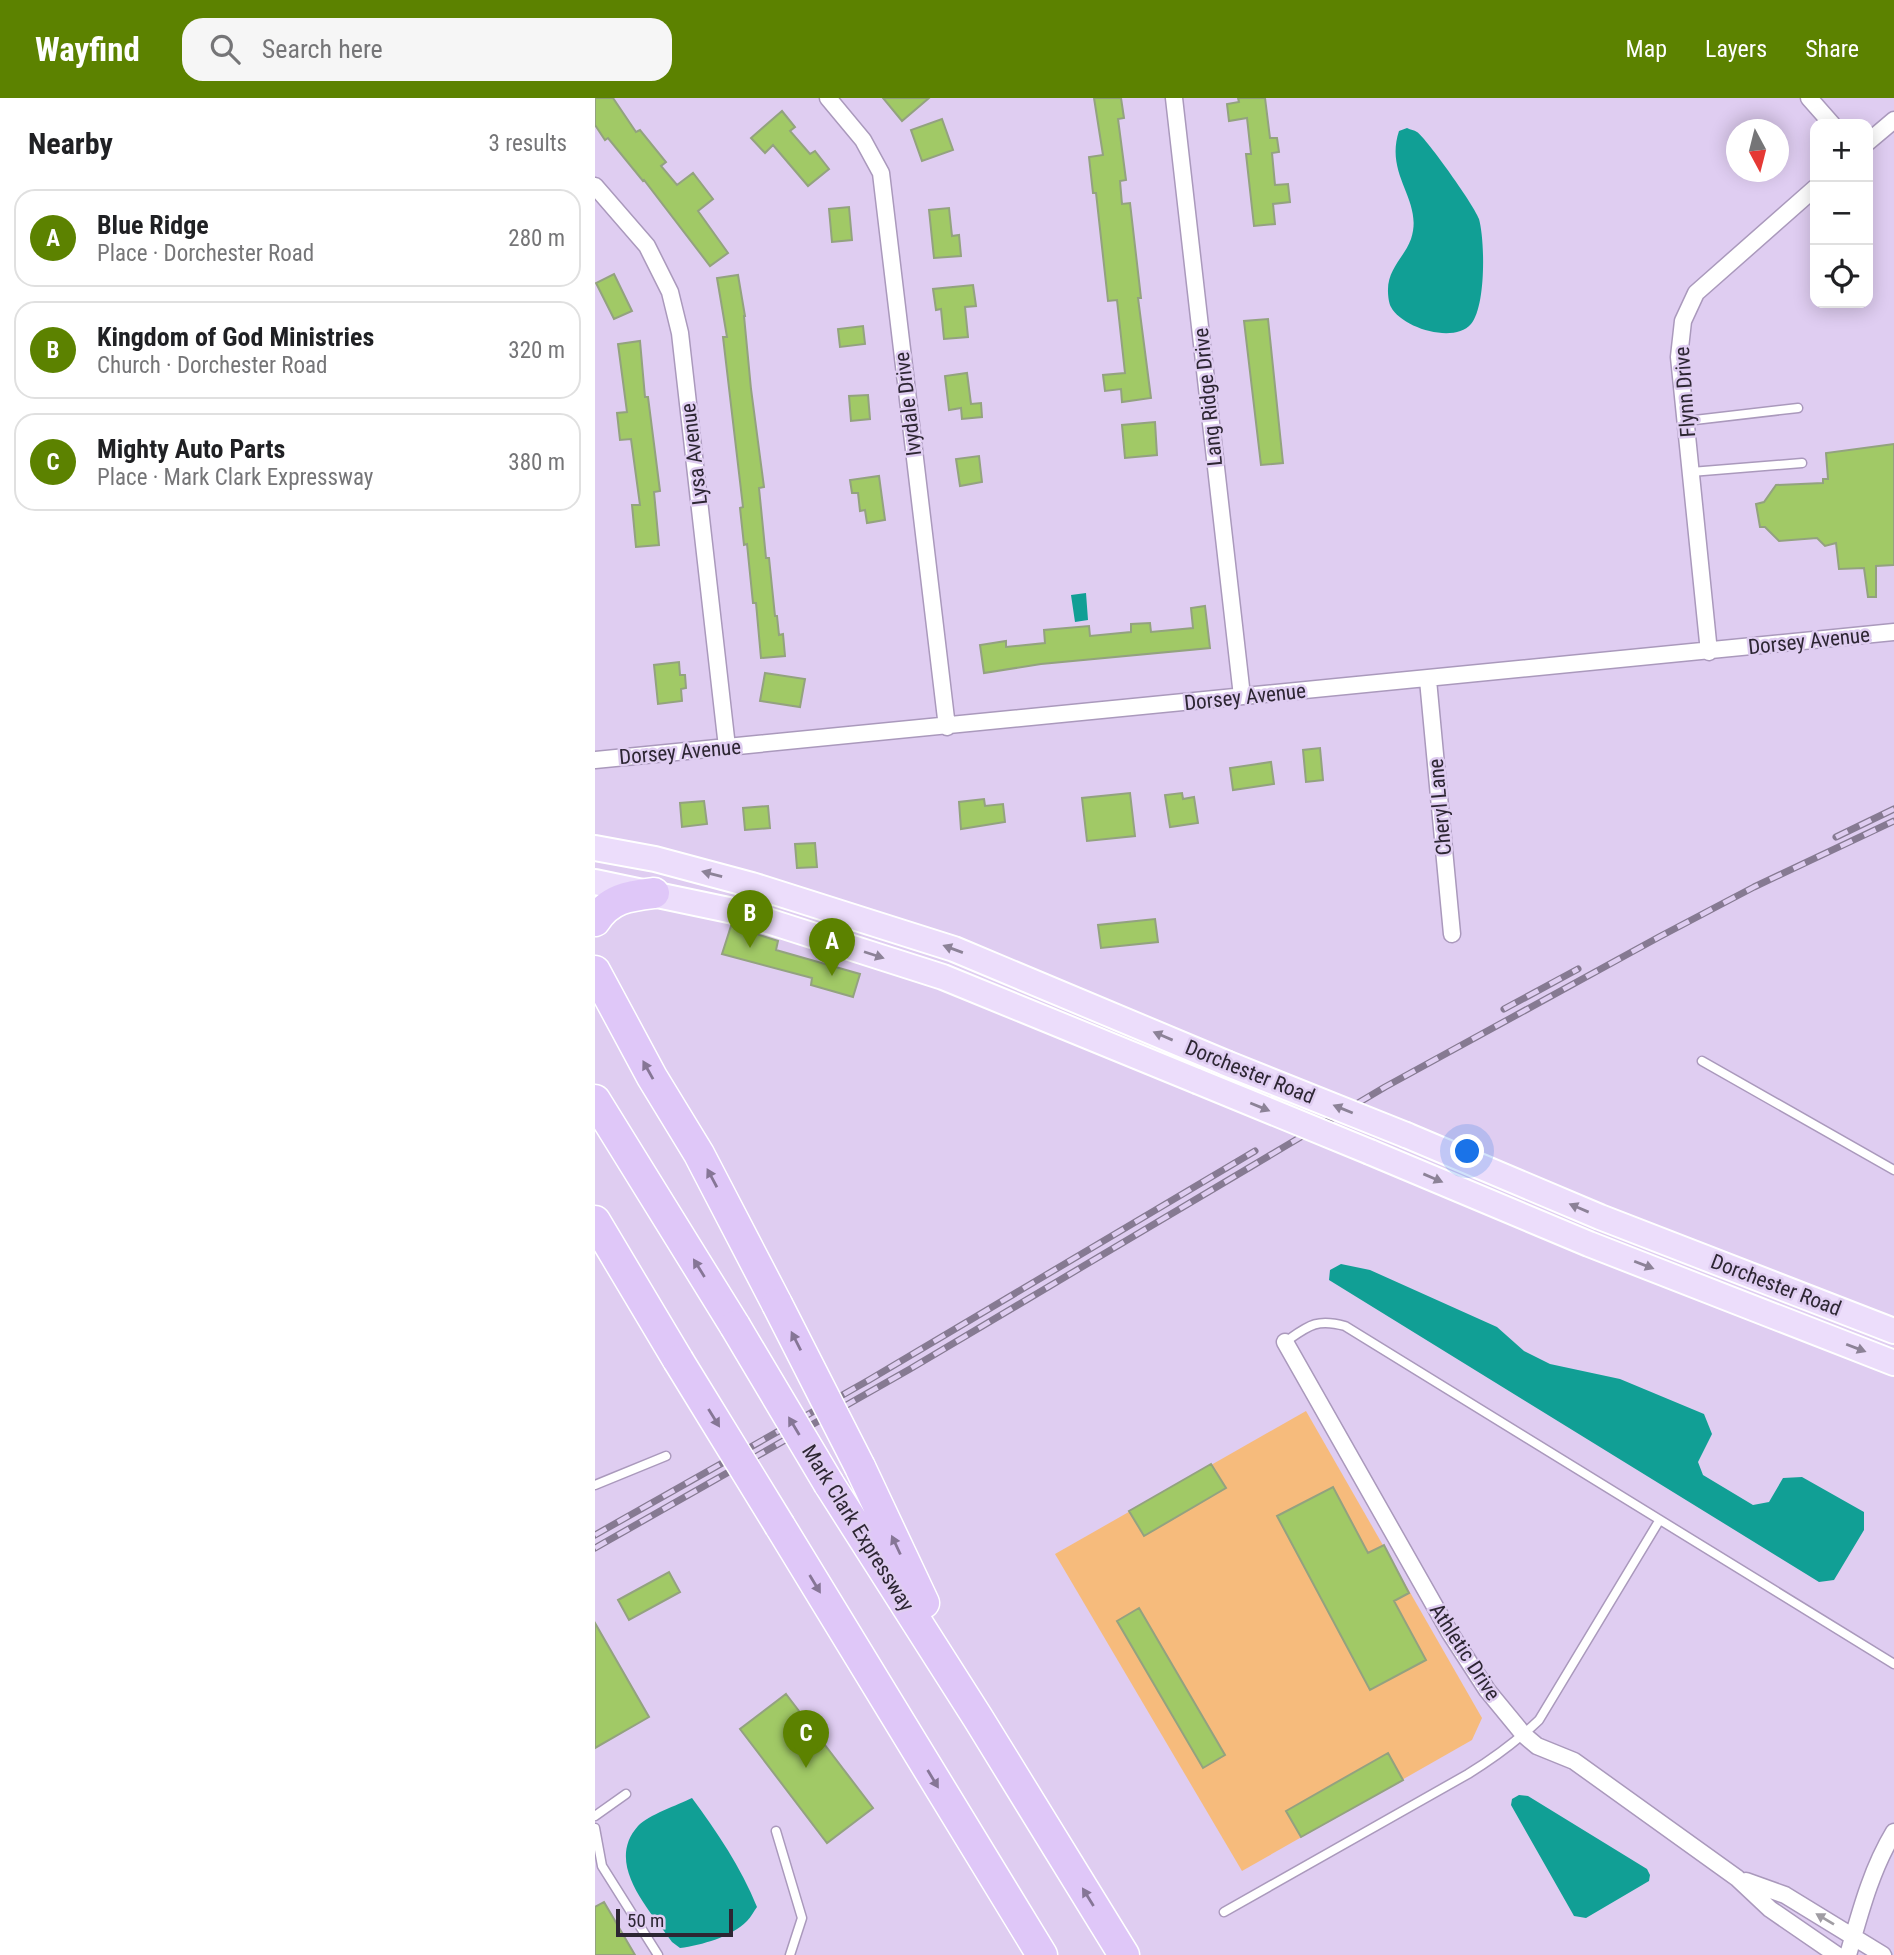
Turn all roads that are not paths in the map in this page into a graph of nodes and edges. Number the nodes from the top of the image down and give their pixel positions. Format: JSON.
{"nodes":[{"id":1,"x":828,"y":98,"type":"edge"},
{"id":2,"x":1174,"y":98,"type":"edge"},
{"id":3,"x":1809,"y":98,"type":"edge"},
{"id":4,"x":1828,"y":119,"type":"edge"},
{"id":5,"x":1894,"y":120,"type":"edge"},
{"id":6,"x":1873,"y":138,"type":"edge"},
{"id":7,"x":595,"y":186,"type":"edge"},
{"id":8,"x":1810,"y":192,"type":"edge"},
{"id":9,"x":1798,"y":408,"type":"dead end"},
{"id":10,"x":1686,"y":421,"type":"junction"},
{"id":11,"x":1802,"y":463,"type":"dead end"},
{"id":12,"x":1691,"y":472,"type":"junction"},
{"id":13,"x":1894,"y":632,"type":"edge"},
{"id":14,"x":1709,"y":652,"type":"junction"},
{"id":15,"x":1428,"y":680,"type":"junction"},
{"id":16,"x":1242,"y":696,"type":"junction"},
{"id":17,"x":947,"y":727,"type":"junction"},
{"id":18,"x":727,"y":747,"type":"junction"},
{"id":19,"x":595,"y":760,"type":"edge"},
{"id":20,"x":595,"y":848,"type":"edge"},
{"id":21,"x":595,"y":882,"type":"edge"},
{"id":22,"x":654,"y":893,"type":"junction"},
{"id":23,"x":595,"y":921,"type":"edge"},
{"id":24,"x":1452,"y":934,"type":"dead end"},
{"id":25,"x":595,"y":971,"type":"edge"},
{"id":26,"x":1702,"y":1061,"type":"dead end"},
{"id":27,"x":595,"y":1100,"type":"edge"},
{"id":28,"x":1894,"y":1170,"type":"edge"},
{"id":29,"x":595,"y":1221,"type":"edge"},
{"id":30,"x":595,"y":1246,"type":"edge"},
{"id":31,"x":1894,"y":1331,"type":"edge"},
{"id":32,"x":1285,"y":1342,"type":"joint"},
{"id":33,"x":678,"y":1360,"type":"junction"},
{"id":34,"x":1894,"y":1363,"type":"edge"},
{"id":35,"x":666,"y":1457,"type":"dead end"},
{"id":36,"x":595,"y":1485,"type":"edge"},
{"id":37,"x":1659,"y":1521,"type":"junction"},
{"id":38,"x":1894,"y":1664,"type":"edge"},
{"id":39,"x":978,"y":1718,"type":"junction"},
{"id":40,"x":1524,"y":1735,"type":"junction"},
{"id":41,"x":626,"y":1794,"type":"dead end"},
{"id":42,"x":595,"y":1816,"type":"edge"},
{"id":43,"x":595,"y":1828,"type":"edge"},
{"id":44,"x":776,"y":1830,"type":"dead end"},
{"id":45,"x":1894,"y":1832,"type":"edge"},
{"id":46,"x":1737,"y":1878,"type":"junction"},
{"id":47,"x":1224,"y":1912,"type":"dead end"},
{"id":48,"x":1853,"y":1937,"type":"junction"},
{"id":49,"x":657,"y":1955,"type":"edge"},
{"id":50,"x":790,"y":1955,"type":"edge"},
{"id":51,"x":1042,"y":1955,"type":"edge"},
{"id":52,"x":1124,"y":1955,"type":"edge"},
{"id":53,"x":1837,"y":1955,"type":"edge"},
{"id":54,"x":1848,"y":1955,"type":"edge"},
{"id":55,"x":1884,"y":1955,"type":"edge"}],
"edges":[{"from":1,"to":17,"type":"street","name":"Ivydale Drive"},
{"from":2,"to":16,"type":"street","name":"Lang Ridge Drive"},
{"from":3,"to":4,"type":"street"},
{"from":5,"to":6,"type":"street"},
{"from":7,"to":18,"type":"street","name":"Lysa Avenue"},
{"from":8,"to":10,"type":"street","name":"Flynn Drive"},
{"from":9,"to":10,"type":"lane"},
{"from":10,"to":12,"type":"street","name":"Flynn Drive"},
{"from":11,"to":12,"type":"lane"},
{"from":12,"to":14,"type":"street","name":"Flynn Drive"},
{"from":13,"to":14,"type":"street","name":"Dorsey Avenue"},
{"from":14,"to":15,"type":"street","name":"Dorsey Avenue"},
{"from":15,"to":16,"type":"street","name":"Dorsey Avenue"},
{"from":15,"to":24,"type":"street","name":"Cheryl Lane"},
{"from":16,"to":17,"type":"street","name":"Dorsey Avenue"},
{"from":17,"to":18,"type":"street","name":"Dorsey Avenue"},
{"from":18,"to":19,"type":"street","name":"Dorsey Avenue"},
{"from":31,"to":20,"type":"main road","name":"Dorchester Road","one_way":true,"bridge":true},
{"from":21,"to":22,"type":"main road","name":"Dorchester Road"},
{"from":22,"to":23,"type":"highway"},
{"from":22,"to":34,"type":"main road","name":"Dorchester Road","one_way":true,"bridge":true},
{"from":39,"to":25,"type":"highway","one_way":true,"bridge":true},
{"from":26,"to":28,"type":"lane"},
{"from":39,"to":27,"type":"highway","name":"Mark Clark Expressway","one_way":true,"bridge":true},
{"from":29,"to":33,"type":"highway"},
{"from":30,"to":33,"type":"highway"},
{"from":32,"to":37,"type":"lane"},
{"from":32,"to":40,"type":"street","name":"Athletic Drive"},
{"from":33,"to":51,"type":"highway","one_way":true,"bridge":true},
{"from":35,"to":36,"type":"lane"},
{"from":37,"to":38,"type":"lane"},
{"from":37,"to":40,"type":"lane"},
{"from":52,"to":39,"type":"highway","name":"Mark Clark Expressway","one_way":true},
{"from":40,"to":46,"type":"street","name":"Athletic Drive"},
{"from":40,"to":47,"type":"lane"},
{"from":41,"to":42,"type":"lane"},
{"from":43,"to":49,"type":"lane"},
{"from":44,"to":50,"type":"lane"},
{"from":45,"to":48,"type":"street"},
{"from":48,"to":46,"type":"street","name":"Athletic Drive","one_way":true},
{"from":46,"to":53,"type":"street","name":"Athletic Drive"},
{"from":48,"to":54,"type":"street"},
{"from":48,"to":55,"type":"street","name":"Athletic Drive"}]}
